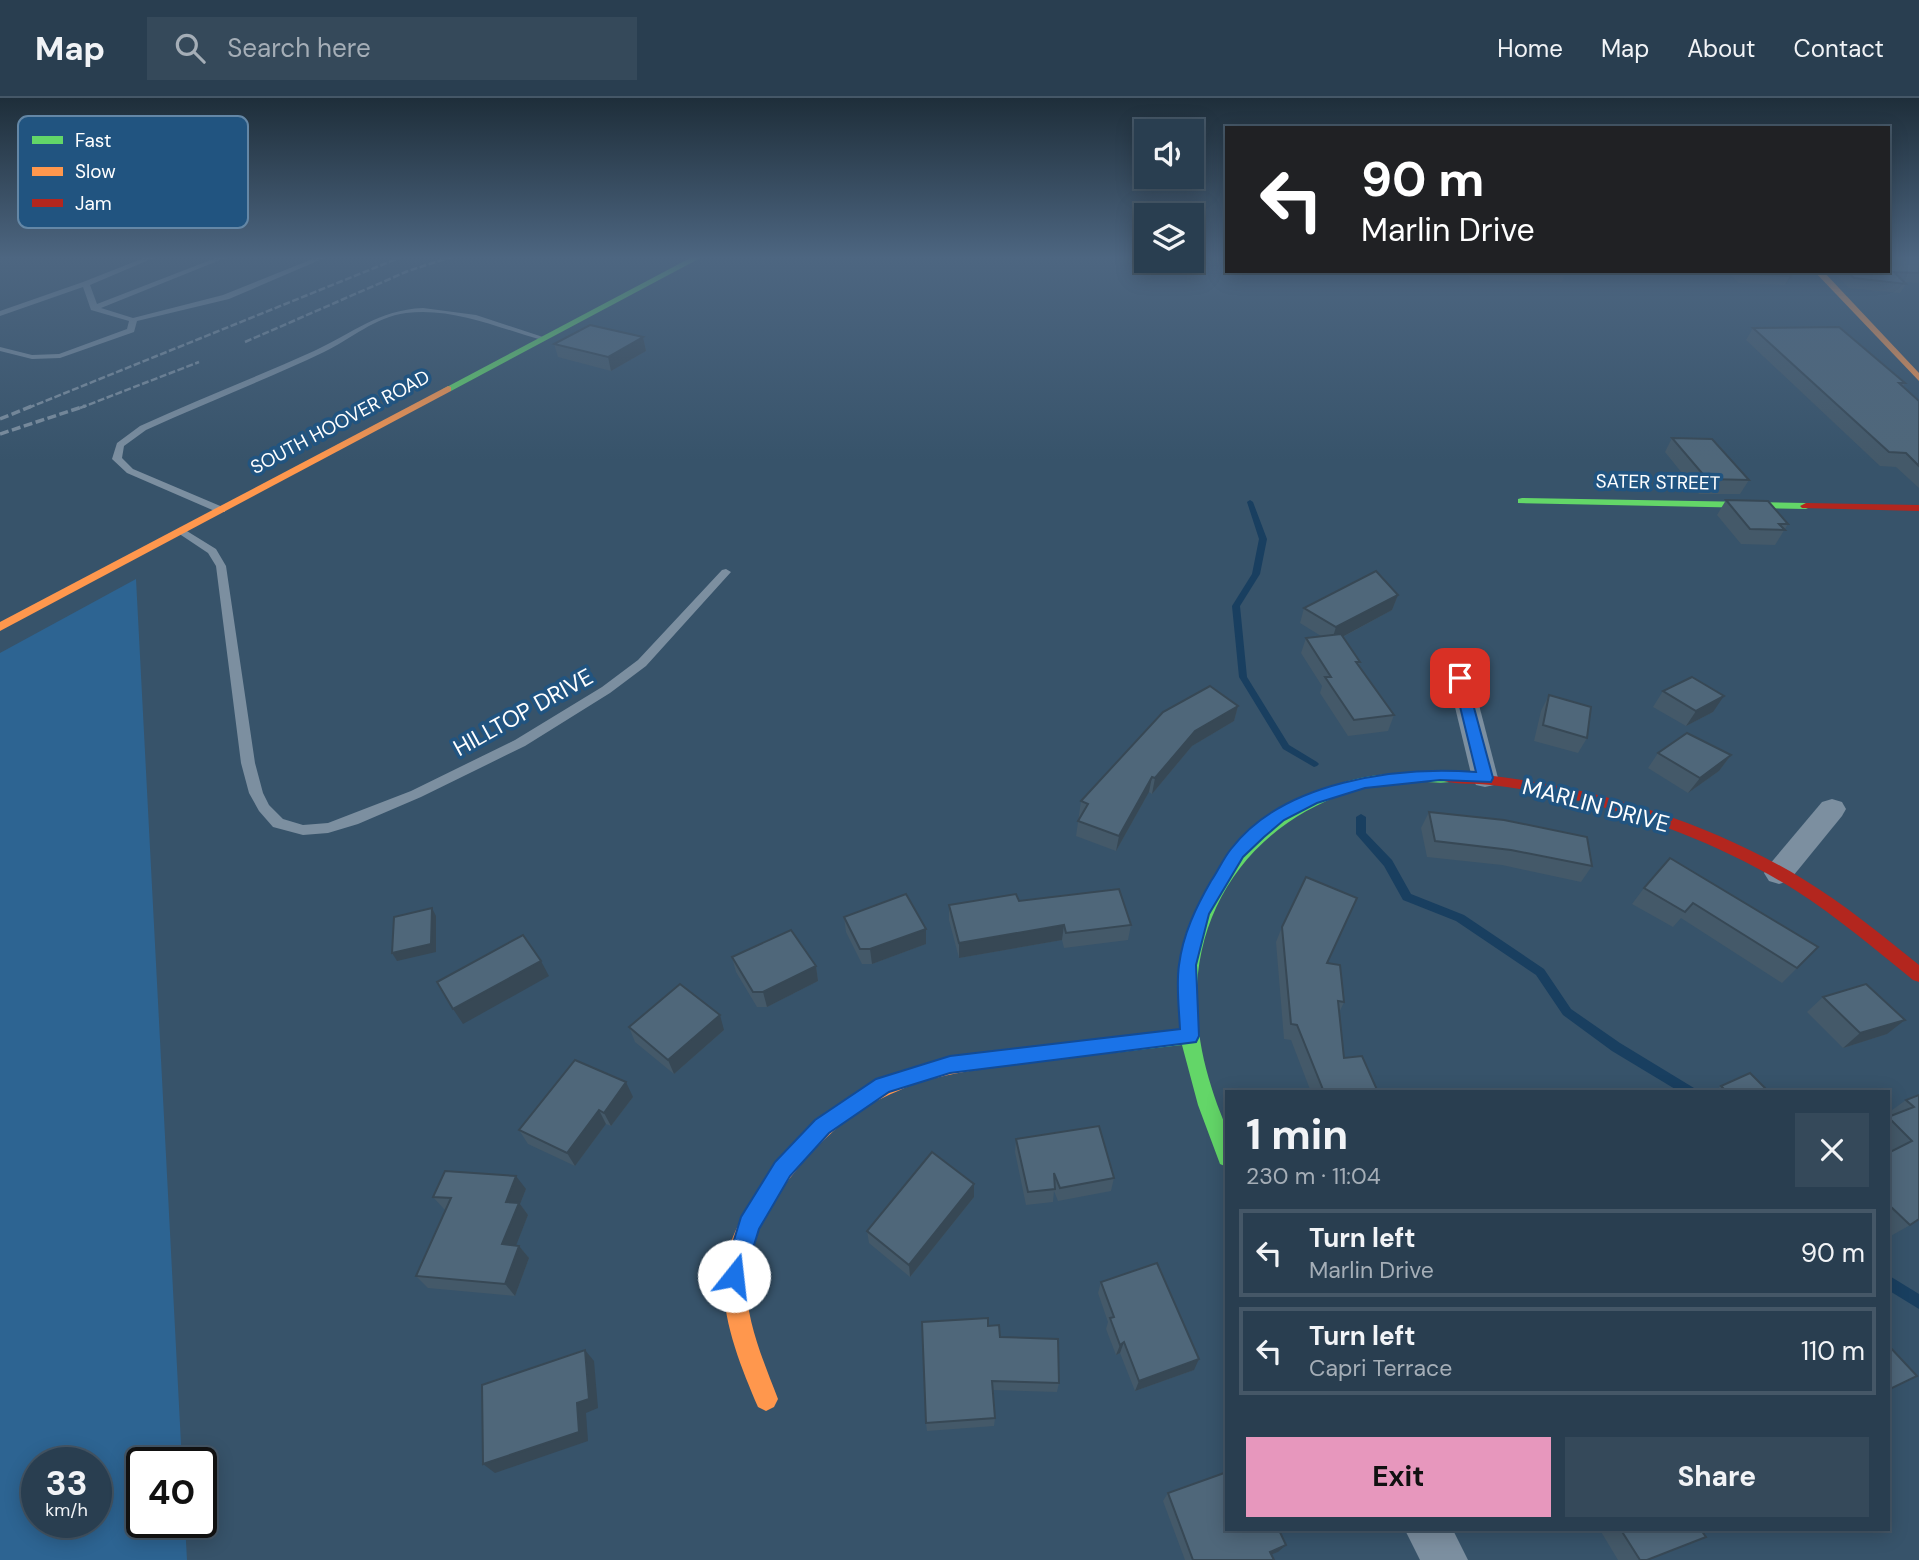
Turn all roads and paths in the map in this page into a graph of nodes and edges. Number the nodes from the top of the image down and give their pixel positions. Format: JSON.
{"nodes":[{"id":1,"x":132,"y":324,"type":"edge"},
{"id":2,"x":369,"y":324,"type":"edge"},
{"id":3,"x":495,"y":324,"type":"edge"},
{"id":4,"x":569,"y":324,"type":"edge"},
{"id":5,"x":1868,"y":324,"type":"edge"},
{"id":6,"x":542,"y":338,"type":"junction"},
{"id":7,"x":0,"y":349,"type":"edge"},
{"id":8,"x":1919,"y":378,"type":"edge"},
{"id":9,"x":1522,"y":501,"type":"dead end"},
{"id":10,"x":1919,"y":508,"type":"edge"},
{"id":11,"x":221,"y":510,"type":"junction"},
{"id":12,"x":182,"y":531,"type":"junction"},
{"id":13,"x":726,"y":572,"type":"dead end"},
{"id":14,"x":0,"y":627,"type":"edge"},
{"id":15,"x":1460,"y":678,"type":"dead end"},
{"id":16,"x":1485,"y":778,"type":"junction"},
{"id":17,"x":1832,"y":809,"type":"dead end"},
{"id":18,"x":1779,"y":873,"type":"junction"},
{"id":19,"x":1919,"y":975,"type":"edge"},
{"id":20,"x":1189,"y":1036,"type":"junction"},
{"id":21,"x":1225,"y":1152,"type":"edge"},
{"id":22,"x":766,"y":1399,"type":"dead end"},
{"id":23,"x":1429,"y":1531,"type":"edge"},
{"id":24,"x":1445,"y":1560,"type":"edge"}],
"edges":[{"from":1,"to":7,"type":"lane"},
{"from":2,"to":11,"type":"lane"},
{"from":3,"to":6,"type":"lane"},
{"from":4,"to":6,"type":"street","name":"SOUTH HOOVER ROAD"},
{"from":5,"to":8,"type":"street"},
{"from":6,"to":11,"type":"street","name":"SOUTH HOOVER ROAD"},
{"from":9,"to":10,"type":"street","name":"SATER STREET"},
{"from":11,"to":12,"type":"street","name":"SOUTH HOOVER ROAD"},
{"from":12,"to":13,"type":"lane","name":"HILLTOP DRIVE"},
{"from":12,"to":14,"type":"street","name":"SOUTH HOOVER ROAD"},
{"from":15,"to":16,"type":"street"},
{"from":16,"to":18,"type":"street","name":"MARLIN DRIVE"},
{"from":16,"to":20,"type":"street","name":"MARLIN DRIVE"},
{"from":17,"to":18,"type":"street"},
{"from":18,"to":19,"type":"street","name":"MARLIN DRIVE"},
{"from":20,"to":21,"type":"street","name":"MARLIN DRIVE"},
{"from":20,"to":22,"type":"street"},
{"from":23,"to":24,"type":"street"}]}
